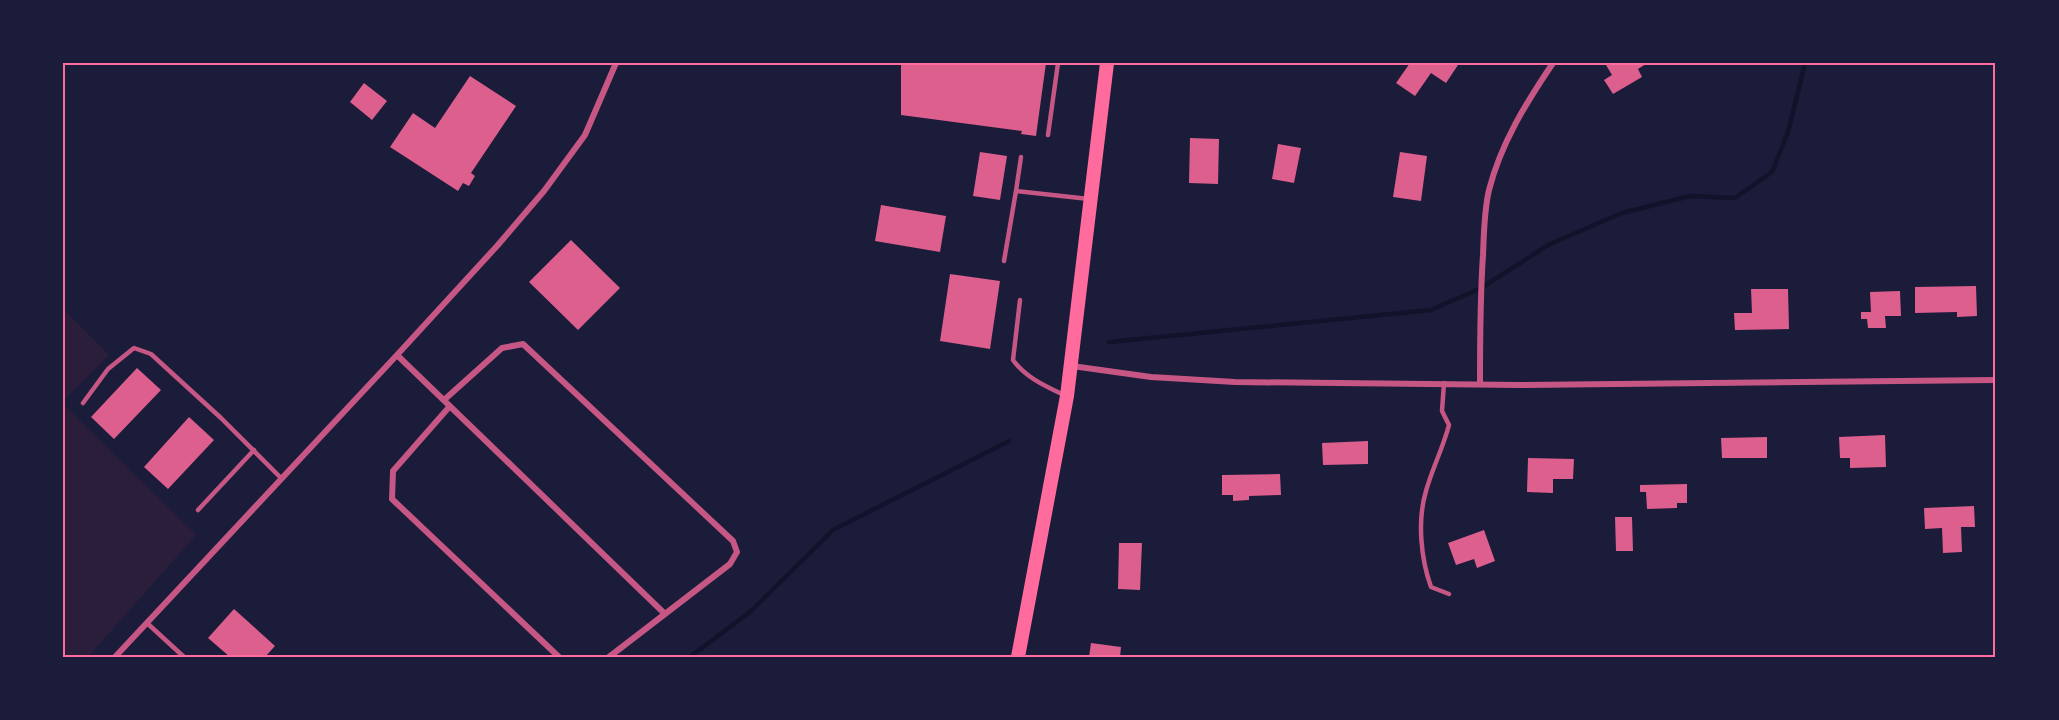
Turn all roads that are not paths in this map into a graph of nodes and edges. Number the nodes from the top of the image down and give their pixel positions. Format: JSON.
{"nodes":[{"id":1,"x":616,"y":63,"type":"edge"},
{"id":2,"x":1059,"y":63,"type":"edge"},
{"id":3,"x":1107,"y":63,"type":"edge"},
{"id":4,"x":1553,"y":63,"type":"edge"},
{"id":5,"x":1048,"y":135,"type":"dead end"},
{"id":6,"x":1022,"y":157,"type":"dead end"},
{"id":7,"x":1016,"y":191,"type":"junction"},
{"id":8,"x":1091,"y":200,"type":"junction"},
{"id":9,"x":1005,"y":261,"type":"dead end"},
{"id":10,"x":1020,"y":300,"type":"dead end"},
{"id":11,"x":397,"y":355,"type":"junction"},
{"id":12,"x":1071,"y":366,"type":"junction"},
{"id":13,"x":1996,"y":380,"type":"edge"},
{"id":14,"x":1444,"y":383,"type":"junction"},
{"id":15,"x":1480,"y":384,"type":"junction"},
{"id":16,"x":1067,"y":396,"type":"junction"},
{"id":17,"x":444,"y":400,"type":"junction"},
{"id":18,"x":83,"y":403,"type":"dead end"},
{"id":19,"x":450,"y":406,"type":"junction"},
{"id":20,"x":254,"y":450,"type":"junction"},
{"id":21,"x":282,"y":478,"type":"junction"},
{"id":22,"x":198,"y":510,"type":"dead end"},
{"id":23,"x":1449,"y":594,"type":"dead end"},
{"id":24,"x":665,"y":614,"type":"junction"},
{"id":25,"x":147,"y":623,"type":"junction"},
{"id":26,"x":115,"y":657,"type":"edge"},
{"id":27,"x":184,"y":657,"type":"edge"},
{"id":28,"x":559,"y":657,"type":"edge"},
{"id":29,"x":609,"y":657,"type":"edge"},
{"id":30,"x":1018,"y":657,"type":"edge"}],
"edges":[{"from":1,"to":11,"type":"street"},
{"from":2,"to":5,"type":"lane"},
{"from":3,"to":8,"type":"main road"},
{"from":4,"to":15,"type":"street"},
{"from":6,"to":7,"type":"lane"},
{"from":7,"to":8,"type":"lane"},
{"from":7,"to":9,"type":"lane"},
{"from":8,"to":12,"type":"main road"},
{"from":10,"to":16,"type":"lane"},
{"from":11,"to":17,"type":"street"},
{"from":11,"to":21,"type":"street"},
{"from":12,"to":14,"type":"street"},
{"from":12,"to":16,"type":"main road"},
{"from":13,"to":15,"type":"street"},
{"from":14,"to":15,"type":"street"},
{"from":14,"to":23,"type":"lane"},
{"from":16,"to":30,"type":"main road"},
{"from":17,"to":19,"type":"street"},
{"from":17,"to":24,"type":"street"},
{"from":18,"to":20,"type":"lane"},
{"from":19,"to":24,"type":"street"},
{"from":19,"to":28,"type":"street"},
{"from":20,"to":21,"type":"lane"},
{"from":20,"to":22,"type":"lane"},
{"from":21,"to":25,"type":"street"},
{"from":24,"to":29,"type":"street"},
{"from":25,"to":26,"type":"street"},
{"from":25,"to":27,"type":"lane"}]}
